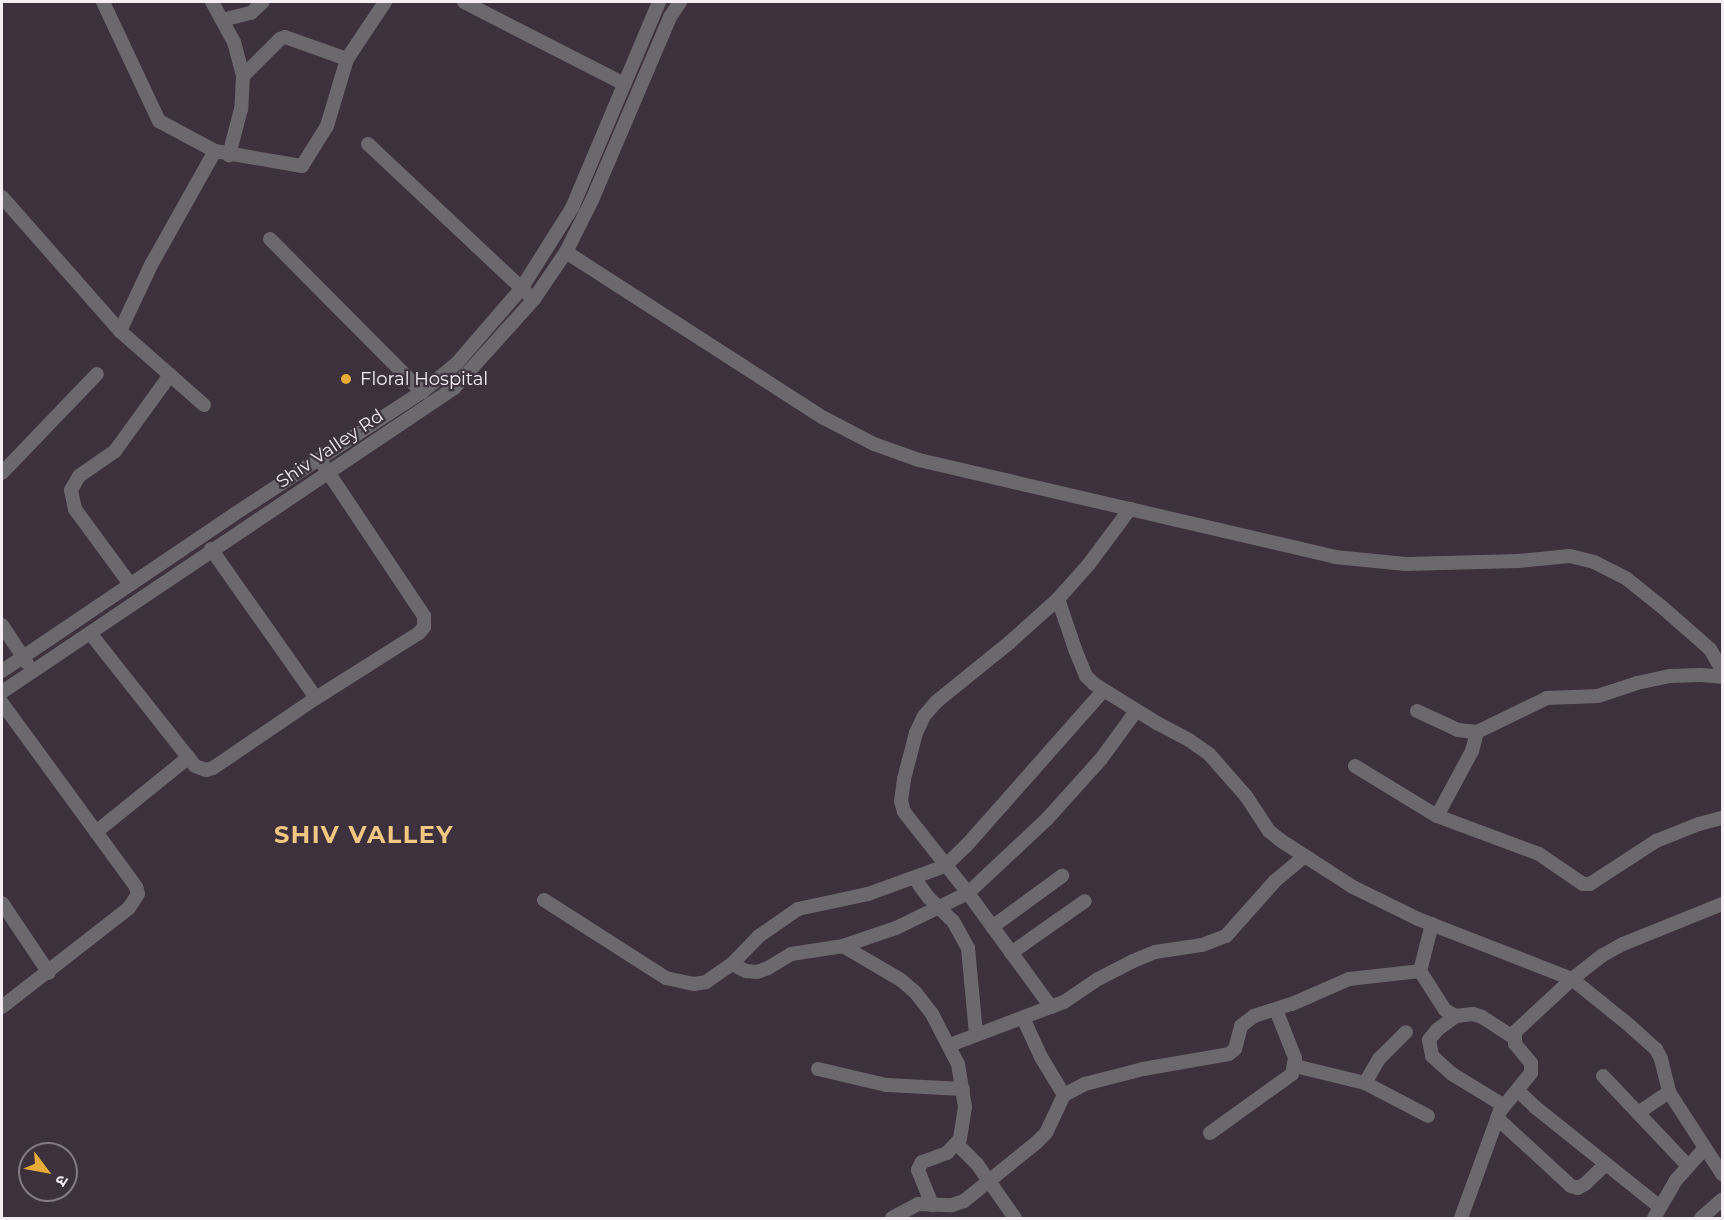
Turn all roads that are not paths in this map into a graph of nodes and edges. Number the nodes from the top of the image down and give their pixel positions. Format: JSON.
{"nodes":[{"id":1,"x":103,"y":2,"type":"edge"},
{"id":2,"x":212,"y":2,"type":"edge"},
{"id":3,"x":264,"y":2,"type":"edge"},
{"id":4,"x":385,"y":2,"type":"edge"},
{"id":5,"x":464,"y":2,"type":"edge"},
{"id":6,"x":659,"y":2,"type":"edge"},
{"id":7,"x":680,"y":2,"type":"edge"},
{"id":8,"x":222,"y":20,"type":"junction"},
{"id":9,"x":347,"y":59,"type":"junction"},
{"id":10,"x":243,"y":76,"type":"junction"},
{"id":11,"x":624,"y":84,"type":"junction"},
{"id":12,"x":368,"y":144,"type":"dead end"},
{"id":13,"x":222,"y":153,"type":"junction"},
{"id":14,"x":2,"y":197,"type":"edge"},
{"id":15,"x":270,"y":239,"type":"dead end"},
{"id":16,"x":566,"y":252,"type":"junction"},
{"id":17,"x":521,"y":289,"type":"junction"},
{"id":18,"x":534,"y":299,"type":"junction"},
{"id":19,"x":120,"y":331,"type":"junction"},
{"id":20,"x":97,"y":374,"type":"dead end"},
{"id":21,"x":170,"y":375,"type":"junction"},
{"id":22,"x":422,"y":392,"type":"junction"},
{"id":23,"x":204,"y":405,"type":"dead end"},
{"id":24,"x":320,"y":459,"type":"junction"},
{"id":25,"x":2,"y":473,"type":"edge"},
{"id":26,"x":328,"y":473,"type":"junction"},
{"id":27,"x":1130,"y":509,"type":"junction"},
{"id":28,"x":211,"y":549,"type":"junction"},
{"id":29,"x":130,"y":584,"type":"junction"},
{"id":30,"x":1058,"y":599,"type":"junction"},
{"id":31,"x":2,"y":625,"type":"edge"},
{"id":32,"x":90,"y":633,"type":"junction"},
{"id":33,"x":22,"y":657,"type":"junction"},
{"id":34,"x":1722,"y":670,"type":"edge"},
{"id":35,"x":2,"y":671,"type":"edge"},
{"id":36,"x":33,"y":672,"type":"junction"},
{"id":37,"x":1722,"y":677,"type":"edge"},
{"id":38,"x":1103,"y":691,"type":"junction"},
{"id":39,"x":2,"y":692,"type":"edge"},
{"id":40,"x":316,"y":698,"type":"junction"},
{"id":41,"x":2,"y":703,"type":"edge"},
{"id":42,"x":1136,"y":711,"type":"junction"},
{"id":43,"x":1417,"y":711,"type":"dead end"},
{"id":44,"x":1478,"y":732,"type":"junction"},
{"id":45,"x":189,"y":758,"type":"junction"},
{"id":46,"x":1355,"y":766,"type":"dead end"},
{"id":47,"x":1437,"y":816,"type":"junction"},
{"id":48,"x":1722,"y":818,"type":"edge"},
{"id":49,"x":96,"y":832,"type":"junction"},
{"id":50,"x":1305,"y":856,"type":"junction"},
{"id":51,"x":945,"y":866,"type":"junction"},
{"id":52,"x":1062,"y":876,"type":"dead end"},
{"id":53,"x":915,"y":879,"type":"junction"},
{"id":54,"x":968,"y":893,"type":"junction"},
{"id":55,"x":544,"y":900,"type":"dead end"},
{"id":56,"x":1085,"y":901,"type":"dead end"},
{"id":57,"x":2,"y":903,"type":"edge"},
{"id":58,"x":1722,"y":904,"type":"edge"},
{"id":59,"x":941,"y":908,"type":"junction"},
{"id":60,"x":1432,"y":924,"type":"junction"},
{"id":61,"x":992,"y":927,"type":"junction"},
{"id":62,"x":843,"y":946,"type":"junction"},
{"id":63,"x":1011,"y":953,"type":"junction"},
{"id":64,"x":732,"y":964,"type":"junction"},
{"id":65,"x":1420,"y":971,"type":"junction"},
{"id":66,"x":49,"y":973,"type":"junction"},
{"id":67,"x":1572,"y":979,"type":"junction"},
{"id":68,"x":2,"y":1007,"type":"edge"},
{"id":69,"x":1051,"y":1007,"type":"junction"},
{"id":70,"x":1276,"y":1010,"type":"junction"},
{"id":71,"x":1456,"y":1016,"type":"junction"},
{"id":72,"x":1023,"y":1018,"type":"junction"},
{"id":73,"x":1406,"y":1032,"type":"dead end"},
{"id":74,"x":976,"y":1034,"type":"junction"},
{"id":75,"x":1513,"y":1037,"type":"junction"},
{"id":76,"x":950,"y":1045,"type":"junction"},
{"id":77,"x":1295,"y":1066,"type":"junction"},
{"id":78,"x":818,"y":1069,"type":"dead end"},
{"id":79,"x":1603,"y":1076,"type":"dead end"},
{"id":80,"x":1365,"y":1083,"type":"junction"},
{"id":81,"x":963,"y":1089,"type":"junction"},
{"id":82,"x":1516,"y":1090,"type":"junction"},
{"id":83,"x":1669,"y":1092,"type":"junction"},
{"id":84,"x":1064,"y":1095,"type":"junction"},
{"id":85,"x":1503,"y":1105,"type":"junction"},
{"id":86,"x":1638,"y":1113,"type":"junction"},
{"id":87,"x":1428,"y":1116,"type":"dead end"},
{"id":88,"x":1497,"y":1118,"type":"junction"},
{"id":89,"x":1210,"y":1133,"type":"dead end"},
{"id":90,"x":957,"y":1144,"type":"junction"},
{"id":91,"x":1704,"y":1149,"type":"junction"},
{"id":92,"x":1606,"y":1164,"type":"junction"},
{"id":93,"x":1688,"y":1166,"type":"junction"},
{"id":94,"x":1722,"y":1174,"type":"edge"},
{"id":95,"x":990,"y":1182,"type":"junction"},
{"id":96,"x":1722,"y":1200,"type":"edge"},
{"id":97,"x":932,"y":1205,"type":"junction"},
{"id":98,"x":1657,"y":1213,"type":"edge"},
{"id":99,"x":892,"y":1218,"type":"edge"},
{"id":100,"x":1015,"y":1218,"type":"edge"},
{"id":101,"x":1461,"y":1218,"type":"edge"},
{"id":102,"x":1701,"y":1218,"type":"edge"}],
"edges":[{"from":1,"to":13,"type":"street"},
{"from":2,"to":8,"type":"street"},
{"from":3,"to":8,"type":"street"},
{"from":4,"to":9,"type":"street"},
{"from":5,"to":11,"type":"street"},
{"from":6,"to":11,"type":"street","name":"Shiv Valley Rd"},
{"from":7,"to":16,"type":"street","name":"Shiv Valley Rd"},
{"from":8,"to":10,"type":"street"},
{"from":9,"to":10,"type":"street"},
{"from":9,"to":13,"type":"street"},
{"from":10,"to":13,"type":"street"},
{"from":11,"to":17,"type":"street","name":"Shiv Valley Rd"},
{"from":12,"to":17,"type":"street"},
{"from":13,"to":19,"type":"street"},
{"from":14,"to":19,"type":"street"},
{"from":15,"to":22,"type":"street"},
{"from":16,"to":18,"type":"street","name":"Shiv Valley Rd"},
{"from":16,"to":27,"type":"street"},
{"from":17,"to":18,"type":"street"},
{"from":17,"to":22,"type":"street","name":"Shiv Valley Rd"},
{"from":18,"to":26,"type":"street","name":"Shiv Valley Rd"},
{"from":19,"to":21,"type":"street"},
{"from":20,"to":25,"type":"street"},
{"from":21,"to":23,"type":"street"},
{"from":21,"to":29,"type":"street"},
{"from":22,"to":24,"type":"street","name":"Shiv Valley Rd"},
{"from":24,"to":26,"type":"street"},
{"from":24,"to":29,"type":"street","name":"Shiv Valley Rd"},
{"from":26,"to":28,"type":"street","name":"Shiv Valley Rd"},
{"from":26,"to":40,"type":"street"},
{"from":27,"to":30,"type":"street"},
{"from":27,"to":34,"type":"street"},
{"from":28,"to":32,"type":"street","name":"Shiv Valley Rd"},
{"from":28,"to":40,"type":"street"},
{"from":29,"to":33,"type":"street","name":"Shiv Valley Rd"},
{"from":30,"to":38,"type":"street"},
{"from":30,"to":51,"type":"street"},
{"from":31,"to":33,"type":"street"},
{"from":32,"to":36,"type":"street","name":"Shiv Valley Rd"},
{"from":32,"to":45,"type":"street"},
{"from":33,"to":35,"type":"street","name":"Shiv Valley Rd"},
{"from":33,"to":36,"type":"street"},
{"from":36,"to":39,"type":"street","name":"Shiv Valley Rd"},
{"from":37,"to":44,"type":"street"},
{"from":38,"to":42,"type":"street"},
{"from":38,"to":51,"type":"street"},
{"from":40,"to":45,"type":"street"},
{"from":41,"to":49,"type":"street"},
{"from":42,"to":50,"type":"street"},
{"from":42,"to":54,"type":"street"},
{"from":43,"to":44,"type":"street"},
{"from":44,"to":47,"type":"street"},
{"from":45,"to":49,"type":"street"},
{"from":46,"to":47,"type":"street"},
{"from":47,"to":48,"type":"street"},
{"from":49,"to":66,"type":"street"},
{"from":50,"to":60,"type":"street"},
{"from":50,"to":69,"type":"street"},
{"from":51,"to":53,"type":"street"},
{"from":51,"to":54,"type":"street"},
{"from":52,"to":61,"type":"street"},
{"from":53,"to":59,"type":"street"},
{"from":53,"to":64,"type":"street"},
{"from":54,"to":59,"type":"street"},
{"from":54,"to":61,"type":"street"},
{"from":55,"to":64,"type":"street"},
{"from":56,"to":63,"type":"street"},
{"from":57,"to":66,"type":"street"},
{"from":58,"to":67,"type":"street"},
{"from":59,"to":62,"type":"street"},
{"from":59,"to":74,"type":"street"},
{"from":60,"to":65,"type":"street"},
{"from":60,"to":67,"type":"street"},
{"from":61,"to":63,"type":"street"},
{"from":62,"to":64,"type":"street"},
{"from":62,"to":76,"type":"street"},
{"from":63,"to":69,"type":"street"},
{"from":65,"to":70,"type":"street"},
{"from":65,"to":71,"type":"street"},
{"from":66,"to":68,"type":"street"},
{"from":67,"to":75,"type":"street"},
{"from":67,"to":83,"type":"street"},
{"from":69,"to":72,"type":"street"},
{"from":70,"to":77,"type":"street"},
{"from":70,"to":84,"type":"street"},
{"from":71,"to":75,"type":"street"},
{"from":71,"to":85,"type":"street"},
{"from":72,"to":74,"type":"street"},
{"from":72,"to":84,"type":"street"},
{"from":73,"to":80,"type":"street"},
{"from":74,"to":76,"type":"street"},
{"from":75,"to":82,"type":"street"},
{"from":76,"to":81,"type":"street"},
{"from":77,"to":80,"type":"street"},
{"from":77,"to":89,"type":"street"},
{"from":78,"to":81,"type":"street"},
{"from":79,"to":86,"type":"street"},
{"from":80,"to":87,"type":"street"},
{"from":81,"to":90,"type":"street"},
{"from":82,"to":85,"type":"street"},
{"from":82,"to":92,"type":"street"},
{"from":83,"to":86,"type":"street"},
{"from":83,"to":91,"type":"street"},
{"from":84,"to":95,"type":"street"},
{"from":85,"to":88,"type":"street"},
{"from":86,"to":93,"type":"street"},
{"from":88,"to":92,"type":"street"},
{"from":88,"to":101,"type":"street"},
{"from":90,"to":95,"type":"street"},
{"from":90,"to":97,"type":"street"},
{"from":91,"to":93,"type":"street"},
{"from":91,"to":94,"type":"street"},
{"from":92,"to":98,"type":"street"},
{"from":93,"to":98,"type":"street"},
{"from":95,"to":97,"type":"street"},
{"from":95,"to":100,"type":"street"},
{"from":96,"to":102,"type":"street"},
{"from":97,"to":99,"type":"street"}]}
